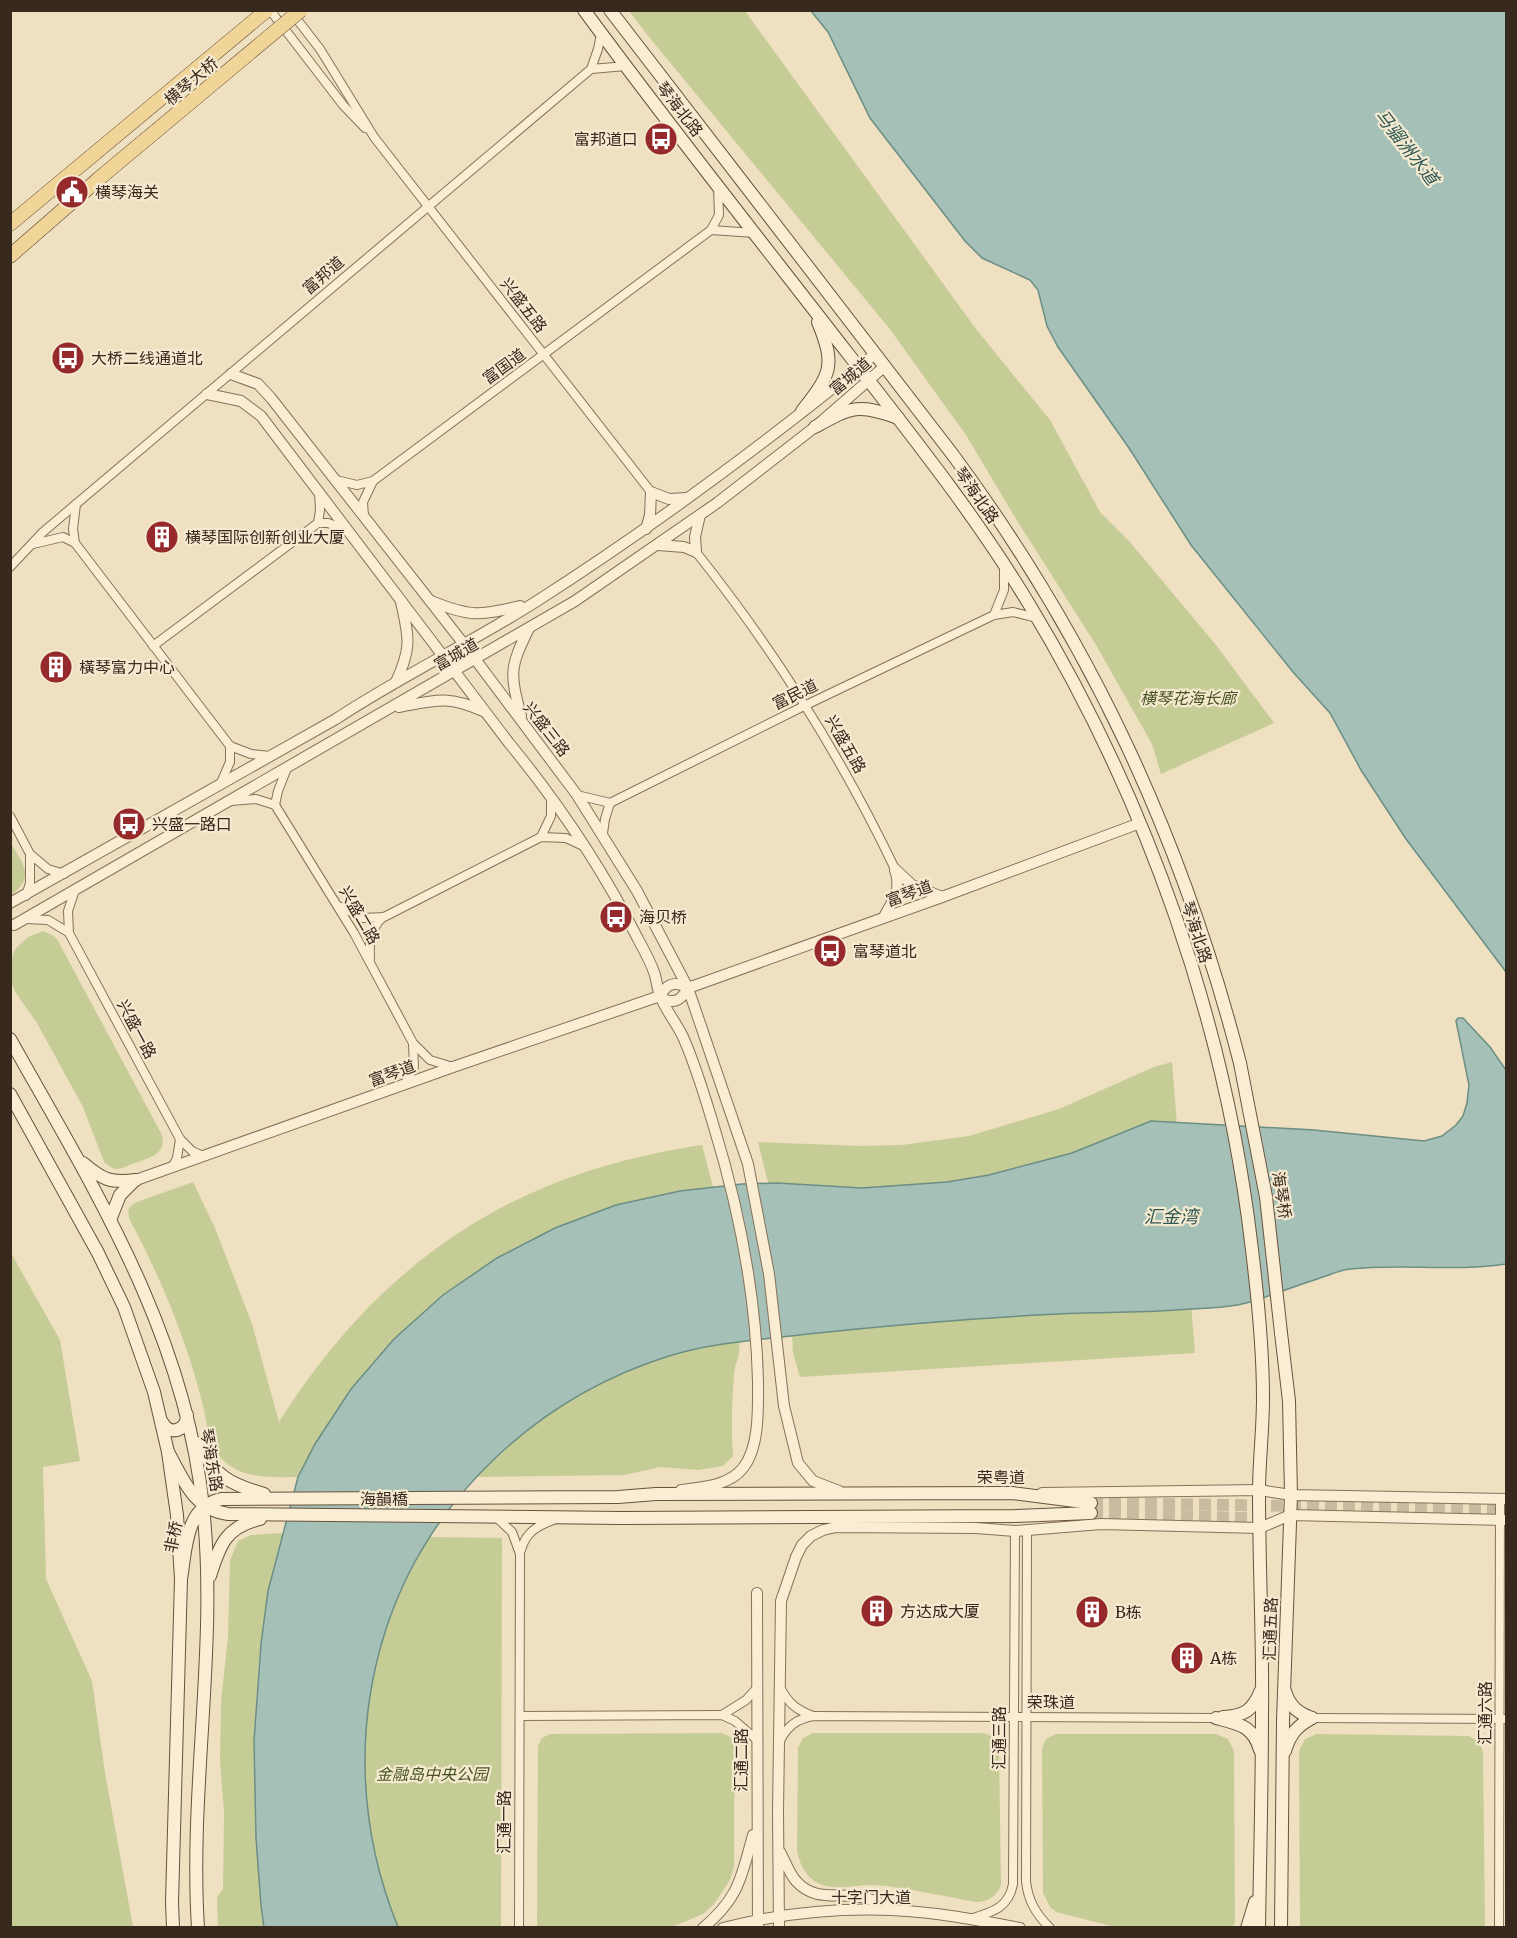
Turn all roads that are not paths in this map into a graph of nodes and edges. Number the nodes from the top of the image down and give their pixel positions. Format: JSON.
{"nodes":[{"id":1,"x":268,"y":10,"type":"edge"},
{"id":2,"x":291,"y":10,"type":"edge"},
{"id":3,"x":301,"y":10,"type":"edge"},
{"id":4,"x":584,"y":10,"type":"edge"},
{"id":5,"x":610,"y":10,"type":"edge"},
{"id":6,"x":601,"y":34,"type":"junction"},
{"id":7,"x":626,"y":66,"type":"junction"},
{"id":8,"x":591,"y":69,"type":"junction"},
{"id":9,"x":374,"y":137,"type":"junction"},
{"id":10,"x":718,"y":185,"type":"junction"},
{"id":11,"x":428,"y":205,"type":"junction"},
{"id":12,"x":10,"y":224,"type":"edge"},
{"id":13,"x":711,"y":230,"type":"junction"},
{"id":14,"x":755,"y":233,"type":"junction"},
{"id":15,"x":10,"y":256,"type":"edge"},
{"id":16,"x":812,"y":307,"type":"junction"},
{"id":17,"x":875,"y":354,"type":"junction"},
{"id":18,"x":544,"y":355,"type":"junction"},
{"id":19,"x":885,"y":366,"type":"junction"},
{"id":20,"x":859,"y":367,"type":"junction"},
{"id":21,"x":231,"y":374,"type":"junction"},
{"id":22,"x":869,"y":380,"type":"junction"},
{"id":23,"x":207,"y":394,"type":"junction"},
{"id":24,"x":802,"y":411,"type":"junction"},
{"id":25,"x":898,"y":418,"type":"junction"},
{"id":26,"x":815,"y":427,"type":"junction"},
{"id":27,"x":336,"y":480,"type":"junction"},
{"id":28,"x":373,"y":481,"type":"junction"},
{"id":29,"x":319,"y":492,"type":"junction"},
{"id":30,"x":651,"y":492,"type":"junction"},
{"id":31,"x":688,"y":498,"type":"junction"},
{"id":32,"x":76,"y":504,"type":"junction"},
{"id":33,"x":700,"y":515,"type":"junction"},
{"id":34,"x":364,"y":518,"type":"junction"},
{"id":35,"x":318,"y":523,"type":"junction"},
{"id":36,"x":645,"y":529,"type":"junction"},
{"id":37,"x":347,"y":530,"type":"junction"},
{"id":38,"x":75,"y":543,"type":"junction"},
{"id":39,"x":32,"y":544,"type":"junction"},
{"id":40,"x":657,"y":545,"type":"junction"},
{"id":41,"x":696,"y":552,"type":"junction"},
{"id":42,"x":1004,"y":563,"type":"junction"},
{"id":43,"x":10,"y":567,"type":"edge"},
{"id":44,"x":400,"y":599,"type":"junction"},
{"id":45,"x":429,"y":600,"type":"junction"},
{"id":46,"x":535,"y":602,"type":"junction"},
{"id":47,"x":994,"y":615,"type":"junction"},
{"id":48,"x":1037,"y":618,"type":"junction"},
{"id":49,"x":529,"y":628,"type":"junction"},
{"id":50,"x":463,"y":643,"type":"junction"},
{"id":51,"x":153,"y":646,"type":"junction"},
{"id":52,"x":443,"y":655,"type":"junction"},
{"id":53,"x":475,"y":660,"type":"junction"},
{"id":54,"x":455,"y":671,"type":"junction"},
{"id":55,"x":396,"y":682,"type":"junction"},
{"id":56,"x":806,"y":705,"type":"junction"},
{"id":57,"x":390,"y":709,"type":"junction"},
{"id":58,"x":486,"y":712,"type":"junction"},
{"id":59,"x":522,"y":722,"type":"junction"},
{"id":60,"x":230,"y":746,"type":"junction"},
{"id":61,"x":270,"y":756,"type":"junction"},
{"id":62,"x":287,"y":768,"type":"junction"},
{"id":63,"x":220,"y":785,"type":"junction"},
{"id":64,"x":550,"y":793,"type":"junction"},
{"id":65,"x":577,"y":795,"type":"junction"},
{"id":66,"x":230,"y":801,"type":"junction"},
{"id":67,"x":610,"y":803,"type":"junction"},
{"id":68,"x":275,"y":806,"type":"junction"},
{"id":69,"x":10,"y":816,"type":"edge"},
{"id":70,"x":1140,"y":823,"type":"junction"},
{"id":71,"x":603,"y":833,"type":"junction"},
{"id":72,"x":541,"y":837,"type":"junction"},
{"id":73,"x":588,"y":850,"type":"junction"},
{"id":74,"x":30,"y":854,"type":"junction"},
{"id":75,"x":895,"y":869,"type":"junction"},
{"id":76,"x":64,"y":874,"type":"junction"},
{"id":77,"x":75,"y":890,"type":"junction"},
{"id":78,"x":26,"y":896,"type":"junction"},
{"id":79,"x":942,"y":897,"type":"junction"},
{"id":80,"x":10,"y":903,"type":"edge"},
{"id":81,"x":338,"y":905,"type":"junction"},
{"id":82,"x":384,"y":916,"type":"junction"},
{"id":83,"x":884,"y":917,"type":"junction"},
{"id":84,"x":24,"y":919,"type":"junction"},
{"id":85,"x":12,"y":927,"type":"edge"},
{"id":86,"x":69,"y":933,"type":"junction"},
{"id":87,"x":370,"y":962,"type":"junction"},
{"id":88,"x":688,"y":988,"type":"junction"},
{"id":89,"x":660,"y":996,"type":"junction"},
{"id":90,"x":10,"y":1039,"type":"edge"},
{"id":91,"x":413,"y":1043,"type":"junction"},
{"id":92,"x":1240,"y":1063,"type":"joint"},
{"id":93,"x":453,"y":1067,"type":"junction"},
{"id":94,"x":405,"y":1084,"type":"junction"},
{"id":95,"x":10,"y":1094,"type":"edge"},
{"id":96,"x":180,"y":1139,"type":"junction"},
{"id":97,"x":203,"y":1156,"type":"junction"},
{"id":98,"x":77,"y":1159,"type":"junction"},
{"id":99,"x":173,"y":1166,"type":"junction"},
{"id":100,"x":136,"y":1180,"type":"junction"},
{"id":101,"x":110,"y":1220,"type":"junction"},
{"id":102,"x":1281,"y":1333,"type":"joint"},
{"id":103,"x":1260,"y":1334,"type":"joint"},
{"id":104,"x":187,"y":1415,"type":"junction"},
{"id":105,"x":161,"y":1420,"type":"junction"},
{"id":106,"x":191,"y":1432,"type":"junction"},
{"id":107,"x":168,"y":1452,"type":"junction"},
{"id":108,"x":1259,"y":1490,"type":"junction"},
{"id":109,"x":1012,"y":1493,"type":"junction"},
{"id":110,"x":656,"y":1494,"type":"junction"},
{"id":111,"x":848,"y":1494,"type":"junction"},
{"id":112,"x":1291,"y":1495,"type":"junction"},
{"id":113,"x":273,"y":1497,"type":"junction"},
{"id":114,"x":495,"y":1498,"type":"joint"},
{"id":115,"x":1503,"y":1499,"type":"edge"},
{"id":116,"x":203,"y":1506,"type":"junction"},
{"id":117,"x":1290,"y":1515,"type":"junction"},
{"id":118,"x":273,"y":1516,"type":"junction"},
{"id":119,"x":495,"y":1516,"type":"junction"},
{"id":120,"x":561,"y":1517,"type":"junction"},
{"id":121,"x":1503,"y":1520,"type":"edge"},
{"id":122,"x":1260,"y":1528,"type":"junction"},
{"id":123,"x":1027,"y":1530,"type":"junction"},
{"id":124,"x":1014,"y":1531,"type":"junction"},
{"id":125,"x":520,"y":1554,"type":"junction"},
{"id":126,"x":181,"y":1579,"type":"junction"},
{"id":127,"x":207,"y":1586,"type":"junction"},
{"id":128,"x":757,"y":1593,"type":"dead end"},
{"id":129,"x":779,"y":1672,"type":"junction"},
{"id":130,"x":1284,"y":1687,"type":"junction"},
{"id":131,"x":1262,"y":1688,"type":"junction"},
{"id":132,"x":756,"y":1689,"type":"junction"},
{"id":133,"x":722,"y":1715,"type":"junction"},
{"id":134,"x":520,"y":1716,"type":"junction"},
{"id":135,"x":813,"y":1716,"type":"junction"},
{"id":136,"x":1014,"y":1717,"type":"junction"},
{"id":137,"x":1026,"y":1717,"type":"junction"},
{"id":138,"x":1216,"y":1718,"type":"junction"},
{"id":139,"x":1312,"y":1718,"type":"junction"},
{"id":140,"x":1503,"y":1719,"type":"edge"},
{"id":141,"x":756,"y":1739,"type":"junction"},
{"id":142,"x":779,"y":1743,"type":"junction"},
{"id":143,"x":1262,"y":1756,"type":"junction"},
{"id":144,"x":1283,"y":1761,"type":"junction"},
{"id":145,"x":757,"y":1820,"type":"junction"},
{"id":146,"x":778,"y":1848,"type":"junction"},
{"id":147,"x":1259,"y":1890,"type":"junction"},
{"id":148,"x":892,"y":1910,"type":"junction"},
{"id":149,"x":969,"y":1919,"type":"junction"},
{"id":150,"x":779,"y":1922,"type":"edge"},
{"id":151,"x":758,"y":1924,"type":"edge"},
{"id":152,"x":1281,"y":1927,"type":"edge"},
{"id":153,"x":173,"y":1928,"type":"edge"},
{"id":154,"x":198,"y":1928,"type":"edge"},
{"id":155,"x":519,"y":1928,"type":"edge"},
{"id":156,"x":703,"y":1928,"type":"edge"},
{"id":157,"x":723,"y":1928,"type":"edge"},
{"id":158,"x":1020,"y":1928,"type":"edge"},
{"id":159,"x":1050,"y":1928,"type":"edge"},
{"id":160,"x":1247,"y":1928,"type":"edge"},
{"id":161,"x":1259,"y":1928,"type":"edge"},
{"id":162,"x":1500,"y":1928,"type":"edge"}],
"edges":[{"from":1,"to":9,"type":"street"},
{"from":1,"to":12,"type":"main road","name":"横琴大桥"},
{"from":2,"to":9,"type":"street"},
{"from":3,"to":15,"type":"main road","name":"横琴大桥","bridge":true},
{"from":4,"to":6,"type":"main road","name":"琴海北路"},
{"from":5,"to":17,"type":"main road","name":"琴海北路"},
{"from":6,"to":7,"type":"main road","name":"琴海北路"},
{"from":6,"to":8,"type":"street"},
{"from":7,"to":8,"type":"street"},
{"from":7,"to":10,"type":"main road","name":"琴海北路"},
{"from":8,"to":11,"type":"street","name":"富邦道"},
{"from":9,"to":11,"type":"street","name":"兴盛五路"},
{"from":10,"to":13,"type":"street"},
{"from":10,"to":14,"type":"main road","name":"琴海北路"},
{"from":11,"to":18,"type":"street","name":"兴盛五路"},
{"from":11,"to":21,"type":"street","name":"富邦道"},
{"from":13,"to":14,"type":"street"},
{"from":13,"to":18,"type":"street","name":"富国道"},
{"from":14,"to":16,"type":"main road","name":"琴海北路"},
{"from":16,"to":20,"type":"main road","name":"琴海北路"},
{"from":16,"to":24,"type":"main road"},
{"from":17,"to":19,"type":"main road","name":"琴海北路"},
{"from":17,"to":20,"type":"street","name":"富城道"},
{"from":18,"to":28,"type":"street","name":"富国道"},
{"from":18,"to":30,"type":"street","name":"兴盛五路"},
{"from":19,"to":22,"type":"street","name":"富城道"},
{"from":19,"to":92,"type":"main road","name":"琴海北路"},
{"from":20,"to":22,"type":"main road","name":"琴海北路"},
{"from":20,"to":24,"type":"street","name":"富城道"},
{"from":21,"to":23,"type":"street","name":"富邦道"},
{"from":21,"to":27,"type":"street","name":"兴盛三路"},
{"from":22,"to":25,"type":"main road","name":"琴海北路"},
{"from":22,"to":26,"type":"street","name":"富城道"},
{"from":23,"to":29,"type":"street"},
{"from":23,"to":32,"type":"street","name":"富邦道"},
{"from":24,"to":31,"type":"street","name":"富城道"},
{"from":25,"to":26,"type":"main road"},
{"from":25,"to":42,"type":"main road","name":"琴海北路"},
{"from":26,"to":33,"type":"street","name":"富城道"},
{"from":27,"to":28,"type":"street"},
{"from":27,"to":34,"type":"street","name":"兴盛三路"},
{"from":28,"to":34,"type":"street"},
{"from":29,"to":35,"type":"street"},
{"from":29,"to":37,"type":"street"},
{"from":30,"to":31,"type":"street"},
{"from":30,"to":36,"type":"street"},
{"from":31,"to":36,"type":"street","name":"富城道"},
{"from":32,"to":38,"type":"street"},
{"from":32,"to":39,"type":"street"},
{"from":33,"to":40,"type":"street","name":"富城道"},
{"from":33,"to":41,"type":"street"},
{"from":34,"to":45,"type":"street","name":"兴盛三路"},
{"from":35,"to":37,"type":"street"},
{"from":35,"to":51,"type":"street"},
{"from":36,"to":46,"type":"street","name":"富城道"},
{"from":37,"to":44,"type":"street"},
{"from":38,"to":39,"type":"street"},
{"from":38,"to":51,"type":"street"},
{"from":39,"to":43,"type":"street"},
{"from":40,"to":41,"type":"street"},
{"from":40,"to":49,"type":"street","name":"富城道"},
{"from":41,"to":56,"type":"street","name":"兴盛五路"},
{"from":42,"to":47,"type":"street"},
{"from":42,"to":48,"type":"main road","name":"琴海北路"},
{"from":44,"to":52,"type":"street"},
{"from":44,"to":55,"type":"street"},
{"from":45,"to":46,"type":"street"},
{"from":45,"to":50,"type":"street","name":"兴盛三路"},
{"from":46,"to":50,"type":"street","name":"富城道"},
{"from":47,"to":48,"type":"street"},
{"from":47,"to":56,"type":"street","name":"富民道"},
{"from":48,"to":70,"type":"main road","name":"琴海北路"},
{"from":49,"to":53,"type":"street","name":"富城道"},
{"from":49,"to":59,"type":"street"},
{"from":50,"to":52,"type":"street","name":"富城道"},
{"from":50,"to":53,"type":"street","name":"兴盛三路"},
{"from":51,"to":60,"type":"street"},
{"from":52,"to":54,"type":"street"},
{"from":52,"to":55,"type":"street","name":"富城道"},
{"from":53,"to":54,"type":"street","name":"富城道"},
{"from":53,"to":59,"type":"street","name":"兴盛三路"},
{"from":54,"to":57,"type":"street","name":"富城道"},
{"from":54,"to":58,"type":"street"},
{"from":55,"to":61,"type":"street","name":"富城道"},
{"from":56,"to":67,"type":"street","name":"富民道"},
{"from":56,"to":75,"type":"street","name":"兴盛五路"},
{"from":57,"to":58,"type":"street"},
{"from":57,"to":62,"type":"street","name":"富城道"},
{"from":58,"to":64,"type":"street"},
{"from":59,"to":65,"type":"street","name":"兴盛三路"},
{"from":60,"to":61,"type":"street"},
{"from":60,"to":63,"type":"street"},
{"from":61,"to":63,"type":"street","name":"富城道"},
{"from":62,"to":66,"type":"street","name":"富城道"},
{"from":62,"to":68,"type":"street"},
{"from":63,"to":76,"type":"street","name":"富城道"},
{"from":64,"to":72,"type":"street"},
{"from":64,"to":73,"type":"street"},
{"from":65,"to":67,"type":"street"},
{"from":65,"to":71,"type":"street","name":"兴盛三路"},
{"from":66,"to":68,"type":"street"},
{"from":66,"to":77,"type":"street","name":"富城道"},
{"from":67,"to":71,"type":"street"},
{"from":68,"to":81,"type":"street","name":"兴盛二路"},
{"from":69,"to":74,"type":"street"},
{"from":70,"to":79,"type":"street","name":"富琴道"},
{"from":70,"to":103,"type":"main road","name":"琴海北路"},
{"from":71,"to":88,"type":"street","name":"兴盛三路"},
{"from":72,"to":73,"type":"street"},
{"from":72,"to":82,"type":"street"},
{"from":73,"to":89,"type":"street"},
{"from":74,"to":76,"type":"street"},
{"from":74,"to":78,"type":"street"},
{"from":75,"to":79,"type":"street"},
{"from":75,"to":83,"type":"street"},
{"from":76,"to":78,"type":"street","name":"富城道"},
{"from":77,"to":84,"type":"street","name":"富城道"},
{"from":77,"to":86,"type":"street"},
{"from":78,"to":80,"type":"street","name":"富城道"},
{"from":79,"to":83,"type":"street","name":"富琴道"},
{"from":81,"to":82,"type":"street"},
{"from":81,"to":87,"type":"street","name":"兴盛二路"},
{"from":82,"to":87,"type":"street"},
{"from":83,"to":88,"type":"street","name":"富琴道"},
{"from":84,"to":85,"type":"street","name":"富城道"},
{"from":84,"to":86,"type":"street"},
{"from":86,"to":96,"type":"street","name":"兴盛一路"},
{"from":87,"to":91,"type":"street","name":"兴盛二路"},
{"from":88,"to":89,"type":"street"},
{"from":88,"to":89,"type":"street"},
{"from":88,"to":111,"type":"street","name":"兴盛三路"},
{"from":89,"to":93,"type":"street","name":"富琴道"},
{"from":89,"to":110,"type":"street"},
{"from":90,"to":98,"type":"main road","name":"琴海东路"},
{"from":91,"to":93,"type":"street","name":"兴盛二路"},
{"from":91,"to":94,"type":"street"},
{"from":92,"to":102,"type":"main road","name":"海琴桥","bridge":true},
{"from":93,"to":94,"type":"street","name":"富琴道"},
{"from":94,"to":97,"type":"street","name":"富琴道"},
{"from":95,"to":105,"type":"main road"},
{"from":96,"to":97,"type":"street","name":"兴盛一路"},
{"from":96,"to":99,"type":"street"},
{"from":97,"to":99,"type":"street","name":"富琴道"},
{"from":98,"to":100,"type":"main road"},
{"from":98,"to":101,"type":"main road","name":"琴海东路"},
{"from":99,"to":100,"type":"street","name":"富琴道"},
{"from":100,"to":101,"type":"main road"},
{"from":101,"to":104,"type":"main road","name":"琴海东路"},
{"from":102,"to":112,"type":"main road","name":"汇通五路"},
{"from":103,"to":108,"type":"main road","name":"汇通五路"},
{"from":104,"to":105,"type":"main road"},
{"from":104,"to":106,"type":"main road","name":"琴海东路"},
{"from":105,"to":107,"type":"main road"},
{"from":106,"to":113,"type":"main road"},
{"from":106,"to":116,"type":"main road","name":"琴海东路"},
{"from":107,"to":116,"type":"main road"},
{"from":107,"to":126,"type":"main road"},
{"from":108,"to":109,"type":"street","name":"荣粤道"},
{"from":108,"to":112,"type":"street","name":"荣粤道"},
{"from":108,"to":122,"type":"main road","name":"汇通五路"},
{"from":109,"to":111,"type":"main road","name":"荣粤道"},
{"from":109,"to":120,"type":"main road"},
{"from":110,"to":111,"type":"main road","name":"荣粤道"},
{"from":110,"to":114,"type":"main road","name":"荣粤道"},
{"from":112,"to":115,"type":"street","name":"荣粤道"},
{"from":112,"to":117,"type":"main road","name":"汇通五路"},
{"from":113,"to":114,"type":"main road","name":"海韻橋"},
{"from":113,"to":116,"type":"main road"},
{"from":115,"to":121,"type":"street","name":"汇通六路"},
{"from":116,"to":118,"type":"main road"},
{"from":116,"to":126,"type":"main road","name":"非桥"},
{"from":116,"to":127,"type":"main road","name":"琴海东路"},
{"from":117,"to":121,"type":"street"},
{"from":117,"to":122,"type":"street"},
{"from":117,"to":130,"type":"main road","name":"汇通五路"},
{"from":118,"to":119,"type":"main road","name":"海韻橋"},
{"from":118,"to":127,"type":"main road"},
{"from":119,"to":120,"type":"main road"},
{"from":119,"to":125,"type":"street"},
{"from":120,"to":125,"type":"street"},
{"from":121,"to":140,"type":"street","name":"汇通六路"},
{"from":122,"to":123,"type":"street"},
{"from":122,"to":131,"type":"main road","name":"汇通五路"},
{"from":123,"to":124,"type":"street"},
{"from":123,"to":137,"type":"street","name":"汇通三路"},
{"from":124,"to":129,"type":"street"},
{"from":124,"to":136,"type":"street","name":"汇通三路"},
{"from":125,"to":134,"type":"street","name":"汇通一路"},
{"from":126,"to":153,"type":"main road"},
{"from":127,"to":154,"type":"main road","name":"琴海东路"},
{"from":128,"to":132,"type":"street","name":"汇通二路"},
{"from":129,"to":135,"type":"street"},
{"from":129,"to":142,"type":"street"},
{"from":130,"to":139,"type":"main road"},
{"from":130,"to":144,"type":"main road","name":"汇通五路"},
{"from":131,"to":138,"type":"main road"},
{"from":131,"to":143,"type":"main road","name":"汇通五路"},
{"from":132,"to":133,"type":"street"},
{"from":132,"to":141,"type":"street","name":"汇通二路"},
{"from":133,"to":134,"type":"street"},
{"from":133,"to":141,"type":"street"},
{"from":134,"to":155,"type":"street","name":"汇通一路"},
{"from":135,"to":136,"type":"street","name":"荣珠道"},
{"from":135,"to":142,"type":"street"},
{"from":136,"to":137,"type":"street","name":"荣珠道"},
{"from":136,"to":149,"type":"street","name":"汇通三路"},
{"from":137,"to":138,"type":"street","name":"荣珠道"},
{"from":137,"to":159,"type":"street","name":"汇通三路"},
{"from":138,"to":143,"type":"main road"},
{"from":139,"to":140,"type":"street"},
{"from":139,"to":144,"type":"main road"},
{"from":140,"to":162,"type":"street","name":"汇通六路"},
{"from":141,"to":145,"type":"street","name":"汇通二路"},
{"from":142,"to":146,"type":"street"},
{"from":143,"to":147,"type":"main road","name":"汇通五路"},
{"from":144,"to":152,"type":"main road","name":"汇通五路"},
{"from":145,"to":151,"type":"street","name":"汇通二路"},
{"from":145,"to":156,"type":"street"},
{"from":146,"to":148,"type":"street"},
{"from":146,"to":150,"type":"street"},
{"from":147,"to":160,"type":"main road"},
{"from":147,"to":161,"type":"main road","name":"汇通五路"},
{"from":148,"to":149,"type":"street","name":"十字门大道"},
{"from":148,"to":150,"type":"street","name":"十字门大道"},
{"from":149,"to":158,"type":"street","name":"十字门大道"},
{"from":150,"to":151,"type":"street","name":"十字门大道"},
{"from":151,"to":157,"type":"street","name":"十字门大道"}]}
